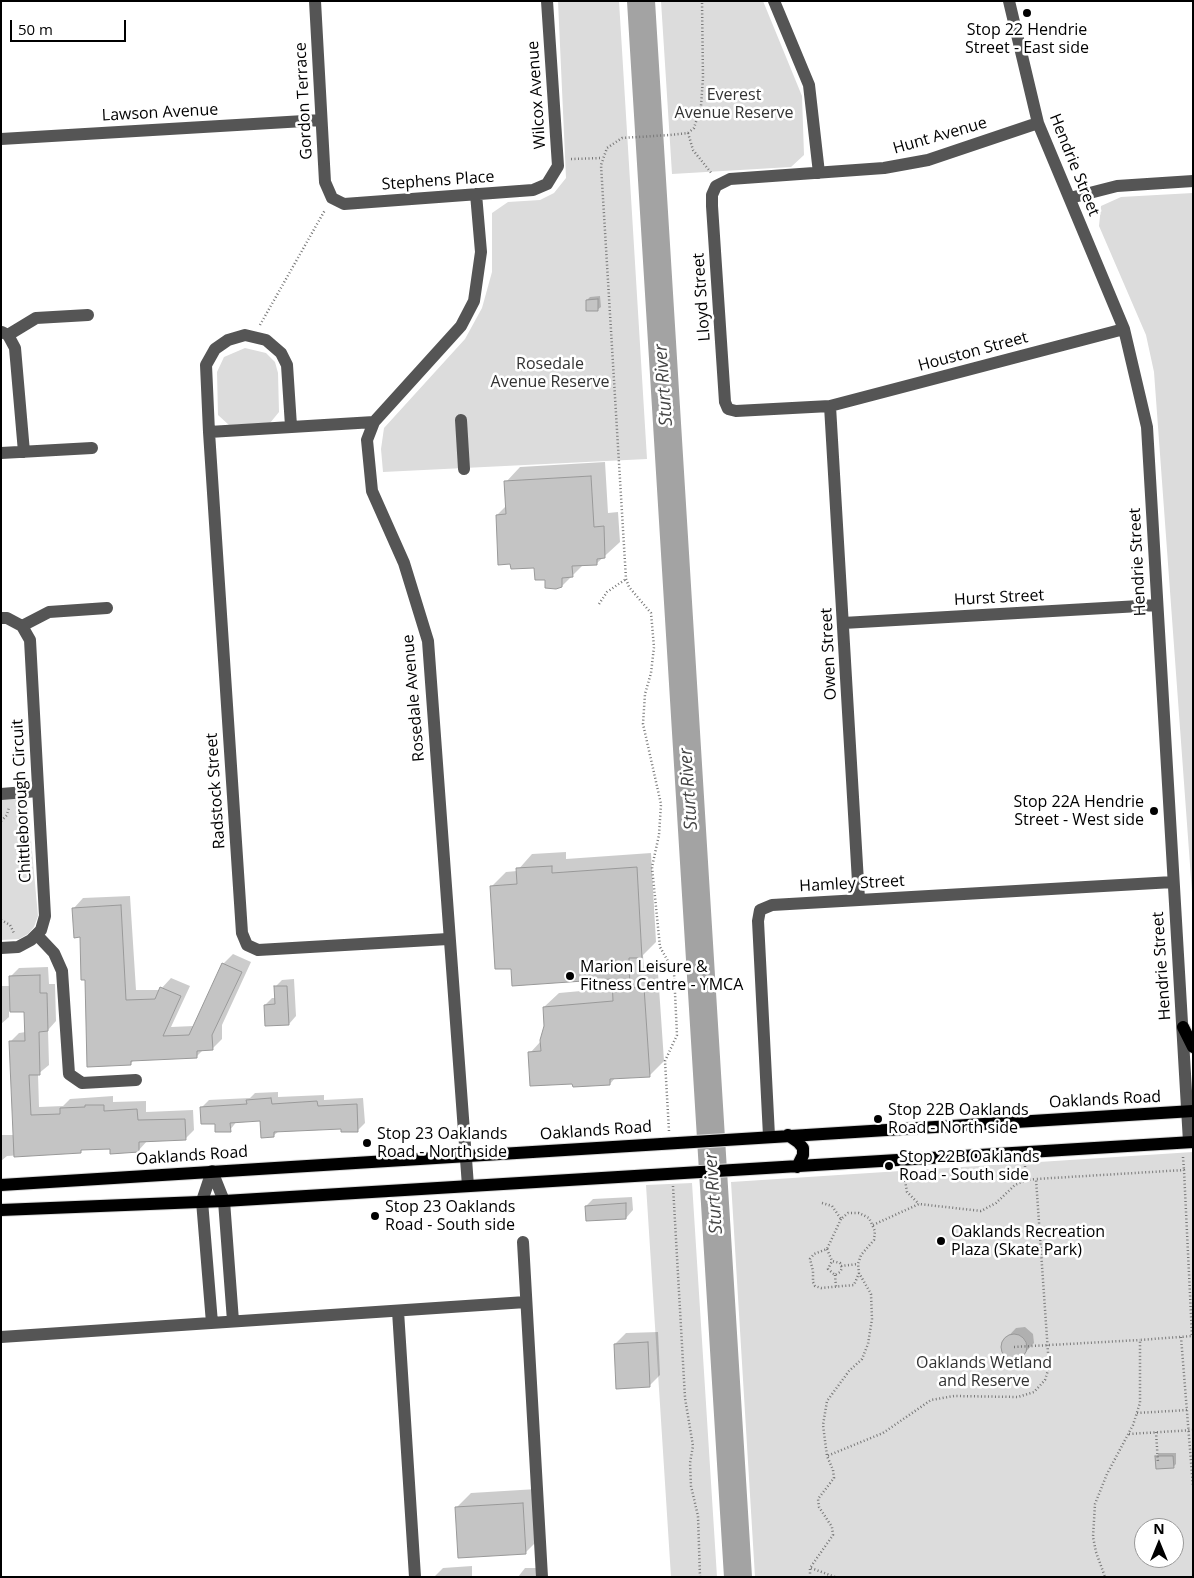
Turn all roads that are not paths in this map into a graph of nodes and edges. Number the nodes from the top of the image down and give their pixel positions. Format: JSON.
{"nodes":[{"id":1,"x":315,"y":1,"type":"edge"},
{"id":2,"x":547,"y":1,"type":"edge"},
{"id":3,"x":774,"y":1,"type":"edge"},
{"id":4,"x":1010,"y":1,"type":"edge"},
{"id":5,"x":321,"y":120,"type":"junction"},
{"id":6,"x":1038,"y":123,"type":"junction"},
{"id":7,"x":1,"y":138,"type":"edge"},
{"id":8,"x":819,"y":173,"type":"junction"},
{"id":9,"x":1193,"y":181,"type":"edge"},
{"id":10,"x":547,"y":184,"type":"joint"},
{"id":11,"x":476,"y":194,"type":"junction"},
{"id":12,"x":332,"y":198,"type":"joint"},
{"id":13,"x":1070,"y":198,"type":"junction"},
{"id":14,"x":88,"y":315,"type":"dead end"},
{"id":15,"x":1124,"y":330,"type":"junction"},
{"id":16,"x":5,"y":334,"type":"edge"},
{"id":17,"x":830,"y":406,"type":"junction"},
{"id":18,"x":461,"y":420,"type":"dead end"},
{"id":19,"x":374,"y":422,"type":"junction"},
{"id":20,"x":291,"y":426,"type":"junction"},
{"id":21,"x":209,"y":432,"type":"junction"},
{"id":22,"x":92,"y":448,"type":"dead end"},
{"id":23,"x":24,"y":452,"type":"junction"},
{"id":24,"x":1,"y":453,"type":"edge"},
{"id":25,"x":464,"y":469,"type":"dead end"},
{"id":26,"x":1157,"y":605,"type":"junction"},
{"id":27,"x":107,"y":608,"type":"dead end"},
{"id":28,"x":1,"y":618,"type":"edge"},
{"id":29,"x":843,"y":623,"type":"junction"},
{"id":30,"x":22,"y":626,"type":"junction"},
{"id":31,"x":38,"y":791,"type":"junction"},
{"id":32,"x":1,"y":794,"type":"edge"},
{"id":33,"x":1173,"y":882,"type":"junction"},
{"id":34,"x":859,"y":899,"type":"junction"},
{"id":35,"x":37,"y":935,"type":"junction"},
{"id":36,"x":448,"y":939,"type":"junction"},
{"id":37,"x":1,"y":948,"type":"edge"},
{"id":38,"x":1183,"y":1027,"type":"junction"},
{"id":39,"x":1193,"y":1047,"type":"edge"},
{"id":40,"x":136,"y":1080,"type":"dead end"},
{"id":41,"x":1191,"y":1112,"type":"edge"},
{"id":42,"x":788,"y":1135,"type":"junction"},
{"id":43,"x":769,"y":1136,"type":"junction"},
{"id":44,"x":1191,"y":1142,"type":"edge"},
{"id":45,"x":466,"y":1156,"type":"junction"},
{"id":46,"x":796,"y":1167,"type":"junction"},
{"id":47,"x":212,"y":1171,"type":"junction"},
{"id":48,"x":1,"y":1185,"type":"edge"},
{"id":49,"x":468,"y":1186,"type":"junction"},
{"id":50,"x":224,"y":1201,"type":"junction"},
{"id":51,"x":202,"y":1202,"type":"junction"},
{"id":52,"x":1,"y":1210,"type":"edge"},
{"id":53,"x":523,"y":1242,"type":"dead end"},
{"id":54,"x":526,"y":1302,"type":"junction"},
{"id":55,"x":398,"y":1311,"type":"junction"},
{"id":56,"x":233,"y":1322,"type":"junction"},
{"id":57,"x":212,"y":1323,"type":"junction"},
{"id":58,"x":1,"y":1337,"type":"edge"},
{"id":59,"x":415,"y":1577,"type":"edge"},
{"id":60,"x":542,"y":1577,"type":"edge"}],
"edges":[{"from":1,"to":5,"type":"street","name":"Gordon Terrace"},
{"from":2,"to":10,"type":"street","name":"Wilcox Avenue"},
{"from":3,"to":8,"type":"street"},
{"from":4,"to":6,"type":"street","name":"Hendrie Street"},
{"from":5,"to":7,"type":"street","name":"Lawson Avenue"},
{"from":5,"to":12,"type":"street","name":"Gordon Terrace"},
{"from":6,"to":8,"type":"street","name":"Hunt Avenue"},
{"from":6,"to":13,"type":"street","name":"Hendrie Street"},
{"from":8,"to":17,"type":"street","name":"Lloyd Street"},
{"from":9,"to":13,"type":"street"},
{"from":10,"to":11,"type":"street","name":"Stephens Place"},
{"from":11,"to":12,"type":"street","name":"Stephens Place"},
{"from":11,"to":19,"type":"street","name":"Rosedale Avenue"},
{"from":13,"to":15,"type":"street","name":"Hendrie Street"},
{"from":14,"to":16,"type":"street"},
{"from":15,"to":17,"type":"street","name":"Houston Street"},
{"from":15,"to":26,"type":"street","name":"Hendrie Street"},
{"from":16,"to":23,"type":"street"},
{"from":17,"to":29,"type":"street","name":"Owen Street"},
{"from":18,"to":25,"type":"street"},
{"from":19,"to":20,"type":"street"},
{"from":19,"to":36,"type":"street","name":"Rosedale Avenue"},
{"from":20,"to":21,"type":"street"},
{"from":20,"to":21,"type":"street","name":"Radstock Street"},
{"from":21,"to":36,"type":"street","name":"Radstock Street"},
{"from":22,"to":23,"type":"street"},
{"from":23,"to":24,"type":"street"},
{"from":26,"to":29,"type":"street","name":"Hurst Street"},
{"from":26,"to":33,"type":"street","name":"Hendrie Street"},
{"from":27,"to":30,"type":"street"},
{"from":28,"to":30,"type":"street"},
{"from":29,"to":34,"type":"street","name":"Owen Street"},
{"from":30,"to":31,"type":"street","name":"Chittleborough Circuit"},
{"from":31,"to":32,"type":"street"},
{"from":31,"to":35,"type":"street","name":"Chittleborough Circuit"},
{"from":33,"to":34,"type":"street","name":"Hamley Street"},
{"from":33,"to":38,"type":"street","name":"Hendrie Street"},
{"from":34,"to":43,"type":"street","name":"Hamley Street"},
{"from":35,"to":37,"type":"street"},
{"from":35,"to":40,"type":"street"},
{"from":36,"to":45,"type":"street","name":"Rosedale Avenue"},
{"from":38,"to":39,"type":"main road"},
{"from":38,"to":41,"type":"street","name":"Hendrie Street"},
{"from":41,"to":42,"type":"main road","name":"Oaklands Road"},
{"from":41,"to":44,"type":"street","name":"Hendrie Street"},
{"from":42,"to":43,"type":"main road","name":"Oaklands Road"},
{"from":42,"to":46,"type":"main road"},
{"from":43,"to":45,"type":"main road","name":"Oaklands Road"},
{"from":44,"to":46,"type":"main road"},
{"from":45,"to":47,"type":"main road","name":"Oaklands Road"},
{"from":45,"to":49,"type":"street","name":"Rosedale Avenue"},
{"from":46,"to":49,"type":"main road"},
{"from":47,"to":48,"type":"main road","name":"Oaklands Road"},
{"from":47,"to":50,"type":"street"},
{"from":47,"to":51,"type":"street"},
{"from":49,"to":50,"type":"main road"},
{"from":50,"to":51,"type":"main road"},
{"from":50,"to":56,"type":"street"},
{"from":51,"to":52,"type":"main road"},
{"from":51,"to":57,"type":"street"},
{"from":53,"to":54,"type":"street"},
{"from":54,"to":55,"type":"street"},
{"from":54,"to":60,"type":"street"},
{"from":55,"to":56,"type":"street"},
{"from":55,"to":59,"type":"street"},
{"from":56,"to":57,"type":"street"},
{"from":57,"to":58,"type":"street"}]}
